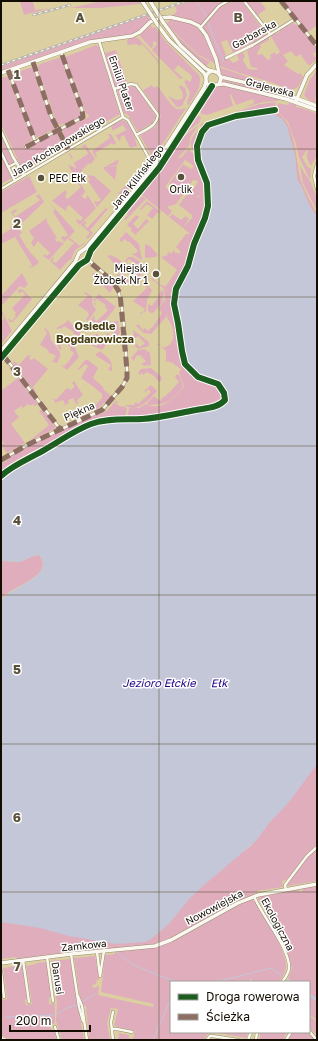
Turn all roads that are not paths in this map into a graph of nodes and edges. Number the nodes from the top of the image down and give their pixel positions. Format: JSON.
{"nodes":[{"id":1,"x":142,"y":1,"type":"edge"},
{"id":2,"x":150,"y":1,"type":"edge"},
{"id":3,"x":228,"y":1,"type":"edge"},
{"id":4,"x":244,"y":1,"type":"edge"},
{"id":5,"x":281,"y":1,"type":"edge"},
{"id":6,"x":295,"y":19,"type":"junction"},
{"id":7,"x":200,"y":28,"type":"junction"},
{"id":8,"x":270,"y":34,"type":"junction"},
{"id":9,"x":99,"y":40,"type":"junction"},
{"id":10,"x":317,"y":46,"type":"edge"},
{"id":11,"x":61,"y":52,"type":"junction"},
{"id":12,"x":226,"y":58,"type":"dead end"},
{"id":13,"x":217,"y":61,"type":"junction"},
{"id":14,"x":33,"y":62,"type":"junction"},
{"id":15,"x":317,"y":64,"type":"edge"},
{"id":16,"x":8,"y":70,"type":"junction"},
{"id":17,"x":212,"y":71,"type":"junction"},
{"id":18,"x":1,"y":73,"type":"edge"},
{"id":19,"x":220,"y":75,"type":"junction"},
{"id":20,"x":206,"y":77,"type":"junction"},
{"id":21,"x":206,"y":82,"type":"junction"},
{"id":22,"x":219,"y":84,"type":"junction"},
{"id":23,"x":212,"y":86,"type":"junction"},
{"id":24,"x":114,"y":89,"type":"junction"},
{"id":25,"x":296,"y":100,"type":"junction"},
{"id":26,"x":317,"y":106,"type":"edge"},
{"id":27,"x":317,"y":110,"type":"edge"},
{"id":28,"x":123,"y":117,"type":"junction"},
{"id":29,"x":57,"y":130,"type":"junction"},
{"id":30,"x":1,"y":131,"type":"edge"},
{"id":31,"x":136,"y":135,"type":"junction"},
{"id":32,"x":35,"y":141,"type":"junction"},
{"id":33,"x":26,"y":147,"type":"dead end"},
{"id":34,"x":68,"y":149,"type":"junction"},
{"id":35,"x":1,"y":152,"type":"edge"},
{"id":36,"x":16,"y":163,"type":"junction"},
{"id":37,"x":317,"y":164,"type":"edge"},
{"id":38,"x":155,"y":165,"type":"junction"},
{"id":39,"x":8,"y":167,"type":"junction"},
{"id":40,"x":159,"y":168,"type":"junction"},
{"id":41,"x":24,"y":175,"type":"junction"},
{"id":42,"x":15,"y":181,"type":"junction"},
{"id":43,"x":1,"y":189,"type":"edge"},
{"id":44,"x":317,"y":189,"type":"edge"},
{"id":45,"x":79,"y":254,"type":"junction"},
{"id":46,"x":88,"y":257,"type":"junction"},
{"id":47,"x":84,"y":261,"type":"junction"},
{"id":48,"x":92,"y":264,"type":"junction"},
{"id":49,"x":2,"y":354,"type":"edge"},
{"id":50,"x":60,"y":429,"type":"junction"},
{"id":51,"x":1,"y":460,"type":"edge"},
{"id":52,"x":317,"y":847,"type":"edge"},
{"id":53,"x":317,"y":884,"type":"edge"},
{"id":54,"x":286,"y":890,"type":"junction"},
{"id":55,"x":254,"y":896,"type":"junction"},
{"id":56,"x":168,"y":942,"type":"joint"},
{"id":57,"x":104,"y":951,"type":"junction"},
{"id":58,"x":97,"y":952,"type":"junction"},
{"id":59,"x":71,"y":954,"type":"junction"},
{"id":60,"x":47,"y":957,"type":"junction"},
{"id":61,"x":23,"y":960,"type":"junction"},
{"id":62,"x":1,"y":963,"type":"edge"},
{"id":63,"x":1,"y":971,"type":"edge"},
{"id":64,"x":283,"y":981,"type":"edge"},
{"id":65,"x":4,"y":997,"type":"dead end"},
{"id":66,"x":54,"y":1001,"type":"dead end"},
{"id":67,"x":29,"y":1002,"type":"dead end"},
{"id":68,"x":113,"y":1012,"type":"dead end"},
{"id":69,"x":54,"y":1027,"type":"dead end"},
{"id":70,"x":112,"y":1029,"type":"junction"},
{"id":71,"x":132,"y":1032,"type":"dead end"},
{"id":72,"x":310,"y":1032,"type":"edge"},
{"id":73,"x":1,"y":1038,"type":"edge"},
{"id":74,"x":6,"y":1040,"type":"edge"},
{"id":75,"x":59,"y":1040,"type":"edge"},
{"id":76,"x":87,"y":1040,"type":"edge"},
{"id":77,"x":113,"y":1040,"type":"edge"},
{"id":78,"x":207,"y":1040,"type":"edge"},
{"id":79,"x":238,"y":1040,"type":"edge"},
{"id":80,"x":317,"y":1040,"type":"edge"}],
"edges":[{"from":1,"to":20,"type":"street","bridge":true},
{"from":2,"to":17,"type":"street","bridge":true},
{"from":3,"to":7,"type":"street"},
{"from":4,"to":8,"type":"street"},
{"from":5,"to":6,"type":"street"},
{"from":6,"to":8,"type":"street","name":"Garbarska"},
{"from":6,"to":10,"type":"street"},
{"from":7,"to":9,"type":"street"},
{"from":7,"to":13,"type":"street"},
{"from":8,"to":12,"type":"street","name":"Garbarska"},
{"from":9,"to":11,"type":"street"},
{"from":9,"to":24,"type":"street","name":"Emilii Plater"},
{"from":11,"to":14,"type":"street"},
{"from":11,"to":29,"type":"street"},
{"from":13,"to":17,"type":"street"},
{"from":13,"to":19,"type":"street"},
{"from":14,"to":16,"type":"street"},
{"from":14,"to":29,"type":"street"},
{"from":15,"to":25,"type":"street"},
{"from":16,"to":18,"type":"street"},
{"from":16,"to":32,"type":"street"},
{"from":17,"to":19,"type":"street"},
{"from":17,"to":20,"type":"street"},
{"from":19,"to":22,"type":"street"},
{"from":19,"to":25,"type":"street","name":"Grajewska"},
{"from":20,"to":21,"type":"street"},
{"from":21,"to":23,"type":"street"},
{"from":21,"to":38,"type":"street","name":"Jana Kilińskiego"},
{"from":22,"to":23,"type":"street"},
{"from":22,"to":25,"type":"street","name":"Grajewska"},
{"from":23,"to":40,"type":"street","name":"Jana Kilińskiego"},
{"from":24,"to":28,"type":"street","name":"Emilii Plater"},
{"from":24,"to":31,"type":"street"},
{"from":25,"to":26,"type":"street","name":"Grajewska"},
{"from":25,"to":27,"type":"street","name":"Grajewska"},
{"from":28,"to":31,"type":"street","name":"Emilii Plater"},
{"from":28,"to":34,"type":"street","name":"Jana Kochanowskiego"},
{"from":29,"to":32,"type":"street"},
{"from":29,"to":34,"type":"street"},
{"from":30,"to":36,"type":"street"},
{"from":31,"to":38,"type":"street","name":"Emilii Plater"},
{"from":32,"to":33,"type":"street"},
{"from":34,"to":41,"type":"street","name":"Jana Kochanowskiego"},
{"from":35,"to":39,"type":"street"},
{"from":36,"to":39,"type":"street"},
{"from":36,"to":41,"type":"street"},
{"from":37,"to":44,"type":"street"},
{"from":38,"to":40,"type":"street","name":"Emilii Plater"},
{"from":38,"to":45,"type":"street","name":"Jana Kilińskiego"},
{"from":39,"to":42,"type":"street"},
{"from":40,"to":46,"type":"street","name":"Jana Kilińskiego"},
{"from":41,"to":42,"type":"street","name":"Jana Kochanowskiego"},
{"from":42,"to":43,"type":"street","name":"Jana Kochanowskiego"},
{"from":45,"to":46,"type":"street"},
{"from":45,"to":47,"type":"street"},
{"from":45,"to":49,"type":"street","name":"Jana Kilińskiego"},
{"from":46,"to":47,"type":"street","name":"Jana Kilińskiego"},
{"from":46,"to":48,"type":"street","name":"Piękna"},
{"from":47,"to":48,"type":"street","name":"Piękna"},
{"from":47,"to":49,"type":"street"},
{"from":48,"to":50,"type":"street","name":"Piękna"},
{"from":49,"to":50,"type":"street"},
{"from":50,"to":51,"type":"street","name":"Piękna"},
{"from":52,"to":54,"type":"street"},
{"from":53,"to":54,"type":"street","name":"Nowowiejska"},
{"from":54,"to":55,"type":"street","name":"Nowowiejska"},
{"from":55,"to":56,"type":"street","name":"Nowowiejska"},
{"from":55,"to":64,"type":"street","name":"Ekologiczna"},
{"from":56,"to":57,"type":"street","name":"Zamkowa"},
{"from":57,"to":58,"type":"street","name":"Zamkowa"},
{"from":57,"to":58,"type":"street"},
{"from":58,"to":59,"type":"street","name":"Zamkowa"},
{"from":59,"to":60,"type":"street","name":"Zamkowa"},
{"from":59,"to":76,"type":"street"},
{"from":60,"to":61,"type":"street","name":"Zamkowa"},
{"from":60,"to":66,"type":"street","name":"Danusi"},
{"from":61,"to":62,"type":"street","name":"Zamkowa"},
{"from":61,"to":67,"type":"street"},
{"from":63,"to":65,"type":"street"},
{"from":68,"to":70,"type":"street"},
{"from":69,"to":75,"type":"street"},
{"from":70,"to":71,"type":"street"},
{"from":70,"to":77,"type":"street"},
{"from":72,"to":80,"type":"street"},
{"from":73,"to":74,"type":"street"},
{"from":78,"to":79,"type":"street"}]}
